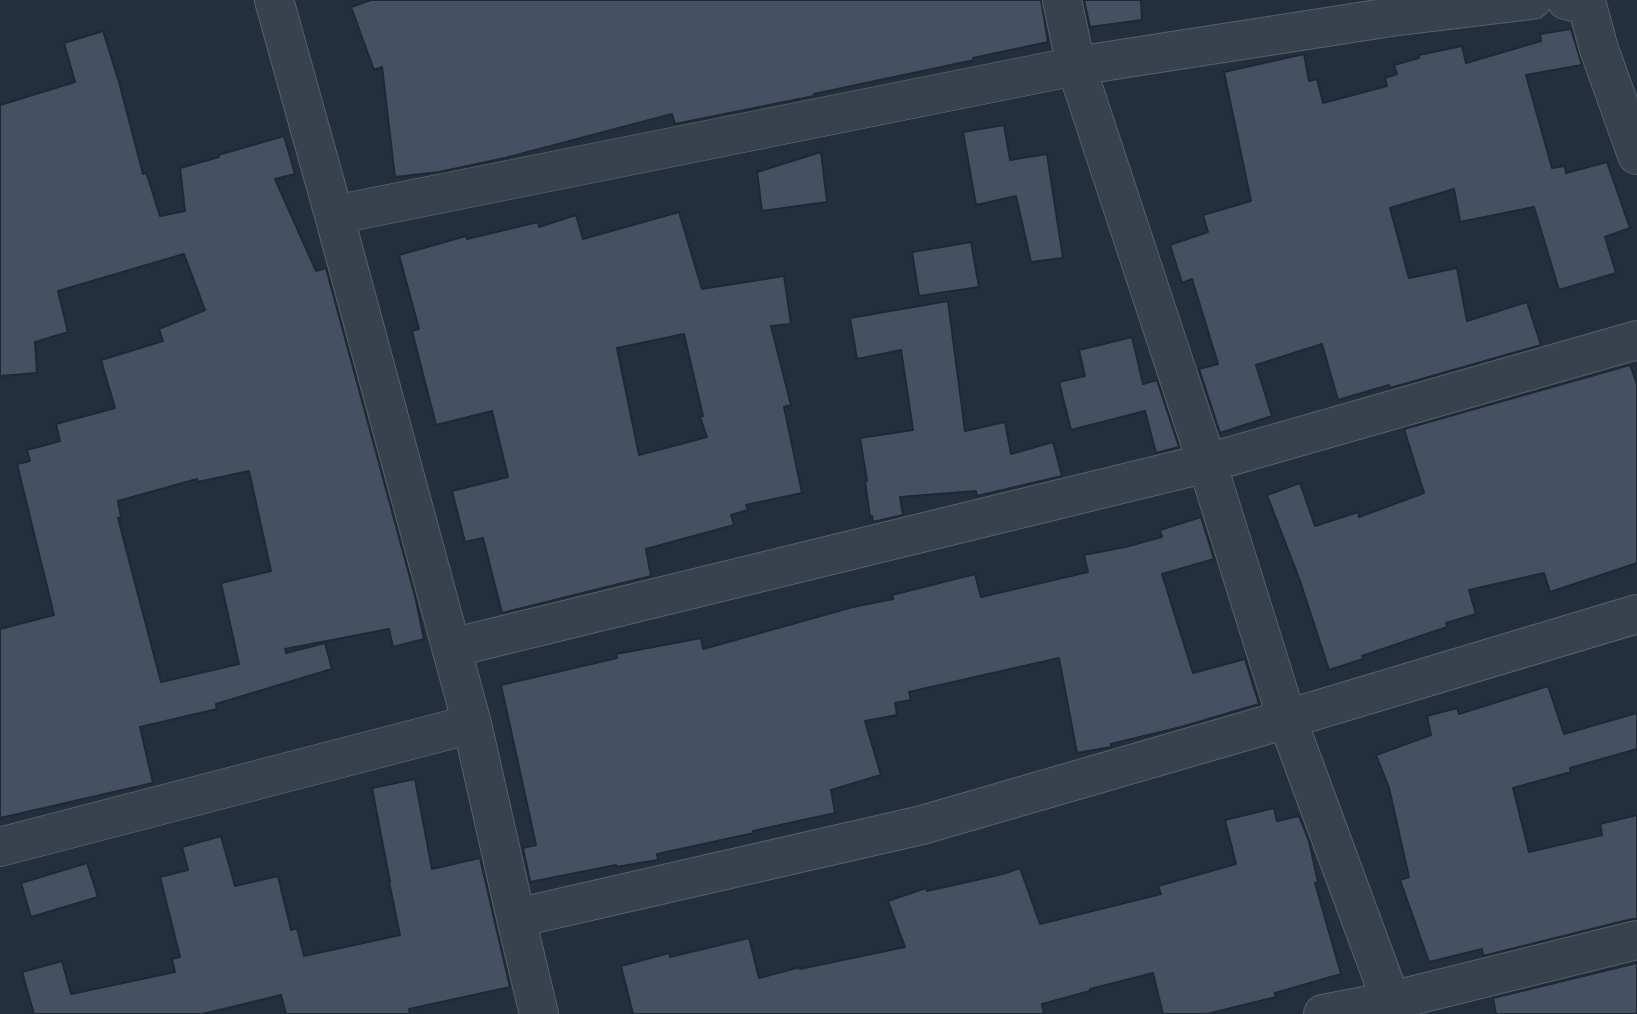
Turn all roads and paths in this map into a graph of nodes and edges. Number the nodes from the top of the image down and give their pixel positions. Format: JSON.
{"nodes":[{"id":1,"x":274,"y":0,"type":"edge"},
{"id":2,"x":1062,"y":0,"type":"edge"},
{"id":3,"x":1532,"y":0,"type":"edge"},
{"id":4,"x":1566,"y":0,"type":"edge"},
{"id":5,"x":1076,"y":65,"type":"junction"},
{"id":6,"x":1637,"y":155,"type":"edge"},
{"id":7,"x":334,"y":215,"type":"junction"},
{"id":8,"x":1637,"y":340,"type":"edge"},
{"id":9,"x":1207,"y":463,"type":"junction"},
{"id":10,"x":1637,"y":614,"type":"edge"},
{"id":11,"x":451,"y":648,"type":"junction"},
{"id":12,"x":1287,"y":719,"type":"junction"},
{"id":13,"x":472,"y":724,"type":"junction"},
{"id":14,"x":0,"y":847,"type":"edge"},
{"id":15,"x":516,"y":919,"type":"junction"},
{"id":16,"x":1637,"y":940,"type":"edge"},
{"id":17,"x":1392,"y":1007,"type":"edge"},
{"id":18,"x":539,"y":1014,"type":"edge"},
{"id":19,"x":1323,"y":1014,"type":"edge"}],
"edges":[{"from":1,"to":7,"type":"street"},
{"from":2,"to":5,"type":"street"},
{"from":3,"to":5,"type":"street"},
{"from":4,"to":6,"type":"street"},
{"from":5,"to":7,"type":"street"},
{"from":5,"to":9,"type":"street"},
{"from":7,"to":11,"type":"street"},
{"from":8,"to":9,"type":"street"},
{"from":9,"to":11,"type":"street"},
{"from":9,"to":12,"type":"street"},
{"from":10,"to":12,"type":"street"},
{"from":11,"to":13,"type":"street"},
{"from":12,"to":15,"type":"street"},
{"from":12,"to":17,"type":"street"},
{"from":13,"to":14,"type":"street"},
{"from":13,"to":15,"type":"street"},
{"from":15,"to":18,"type":"street"},
{"from":16,"to":17,"type":"street"},
{"from":17,"to":19,"type":"street"}]}
